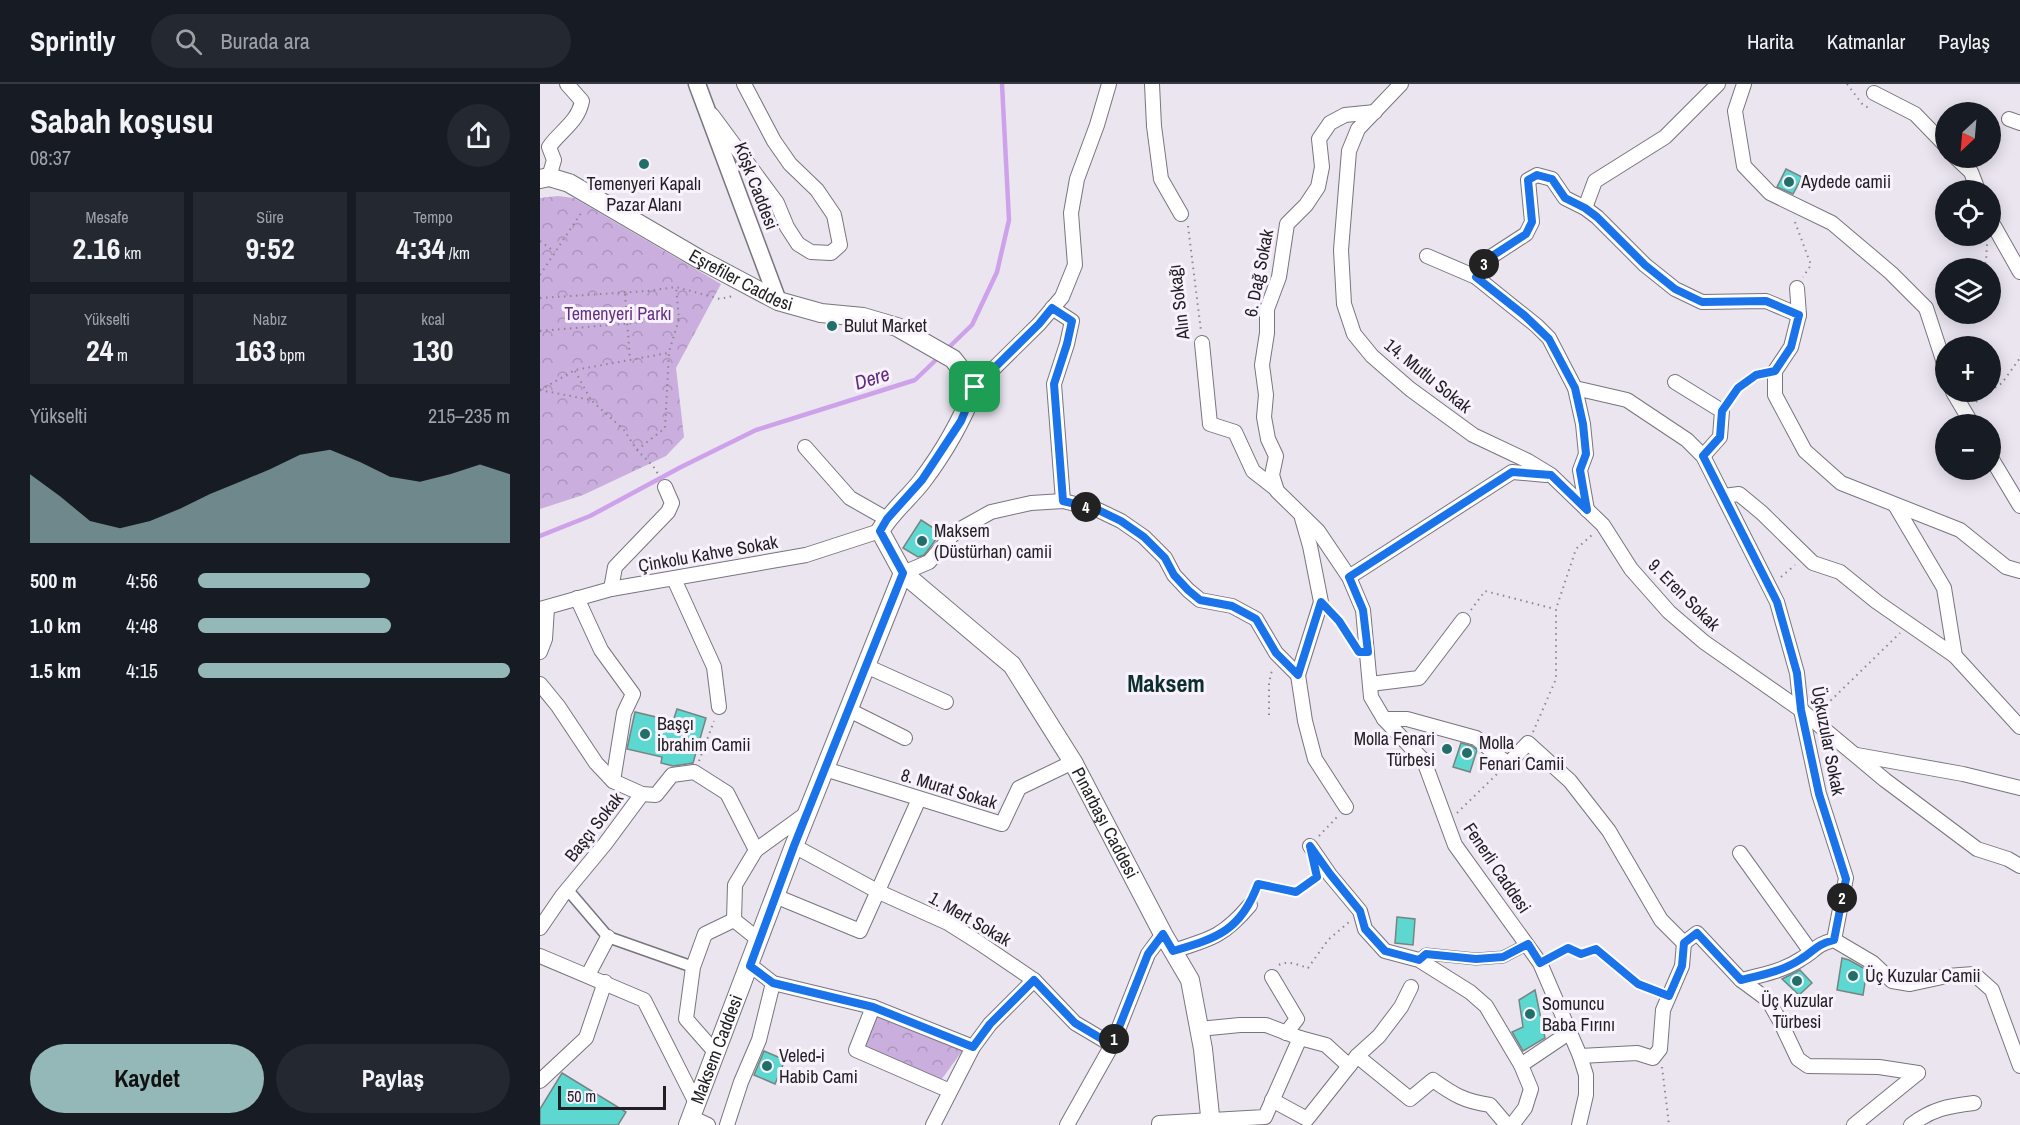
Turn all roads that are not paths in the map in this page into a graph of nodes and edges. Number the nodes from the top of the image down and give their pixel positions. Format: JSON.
{"nodes":[{"id":1,"x":567,"y":84,"type":"edge"},
{"id":2,"x":697,"y":84,"type":"edge"},
{"id":3,"x":744,"y":84,"type":"edge"},
{"id":4,"x":1109,"y":84,"type":"edge"},
{"id":5,"x":1152,"y":84,"type":"edge"},
{"id":6,"x":1401,"y":84,"type":"edge"},
{"id":7,"x":1718,"y":84,"type":"edge"},
{"id":8,"x":1744,"y":84,"type":"edge"},
{"id":9,"x":1874,"y":93,"type":"dead end"},
{"id":10,"x":705,"y":106,"type":"junction"},
{"id":11,"x":1375,"y":112,"type":"junction"},
{"id":12,"x":1935,"y":135,"type":"edge"},
{"id":13,"x":544,"y":178,"type":"edge"},
{"id":14,"x":1585,"y":208,"type":"junction"},
{"id":15,"x":1181,"y":214,"type":"road end"},
{"id":16,"x":2001,"y":238,"type":"edge"},
{"id":17,"x":1427,"y":256,"type":"dead end"},
{"id":18,"x":2020,"y":272,"type":"edge"},
{"id":19,"x":1476,"y":277,"type":"junction"},
{"id":20,"x":1797,"y":288,"type":"road end"},
{"id":21,"x":778,"y":301,"type":"junction"},
{"id":22,"x":1052,"y":308,"type":"junction"},
{"id":23,"x":1799,"y":315,"type":"junction"},
{"id":24,"x":1935,"y":336,"type":"edge"},
{"id":25,"x":1202,"y":343,"type":"road end"},
{"id":26,"x":1675,"y":382,"type":"dead end"},
{"id":27,"x":975,"y":387,"type":"junction"},
{"id":28,"x":1575,"y":388,"type":"junction"},
{"id":29,"x":805,"y":447,"type":"dead end"},
{"id":30,"x":1703,"y":456,"type":"junction"},
{"id":31,"x":2001,"y":474,"type":"edge"},
{"id":32,"x":1551,"y":475,"type":"junction"},
{"id":33,"x":665,"y":487,"type":"dead end"},
{"id":34,"x":1276,"y":489,"type":"junction"},
{"id":35,"x":1724,"y":496,"type":"junction"},
{"id":36,"x":1063,"y":501,"type":"junction"},
{"id":37,"x":1895,"y":506,"type":"junction"},
{"id":38,"x":2020,"y":506,"type":"edge"},
{"id":39,"x":1587,"y":510,"type":"junction"},
{"id":40,"x":1301,"y":516,"type":"junction"},
{"id":41,"x":884,"y":525,"type":"junction"},
{"id":42,"x":2020,"y":571,"type":"edge"},
{"id":43,"x":903,"y":573,"type":"junction"},
{"id":44,"x":1349,"y":577,"type":"junction"},
{"id":45,"x":674,"y":579,"type":"junction"},
{"id":46,"x":611,"y":590,"type":"junction"},
{"id":47,"x":577,"y":598,"type":"junction"},
{"id":48,"x":543,"y":608,"type":"edge"},
{"id":49,"x":1463,"y":620,"type":"road end"},
{"id":50,"x":540,"y":652,"type":"edge"},
{"id":51,"x":1955,"y":656,"type":"junction"},
{"id":52,"x":866,"y":666,"type":"junction"},
{"id":53,"x":1298,"y":675,"type":"junction"},
{"id":54,"x":540,"y":684,"type":"edge"},
{"id":55,"x":1370,"y":684,"type":"junction"},
{"id":56,"x":946,"y":702,"type":"dead end"},
{"id":57,"x":719,"y":707,"type":"road end"},
{"id":58,"x":849,"y":710,"type":"junction"},
{"id":59,"x":1806,"y":715,"type":"junction"},
{"id":60,"x":1384,"y":719,"type":"junction"},
{"id":61,"x":2020,"y":727,"type":"edge"},
{"id":62,"x":905,"y":738,"type":"dead end"},
{"id":63,"x":1856,"y":755,"type":"junction"},
{"id":64,"x":1073,"y":762,"type":"junction"},
{"id":65,"x":825,"y":770,"type":"junction"},
{"id":66,"x":614,"y":781,"type":"junction"},
{"id":67,"x":2020,"y":788,"type":"edge"},
{"id":68,"x":642,"y":794,"type":"junction"},
{"id":69,"x":919,"y":800,"type":"junction"},
{"id":70,"x":1346,"y":807,"type":"road end"},
{"id":71,"x":807,"y":813,"type":"junction"},
{"id":72,"x":794,"y":846,"type":"junction"},
{"id":73,"x":1310,"y":846,"type":"road end"},
{"id":74,"x":756,"y":850,"type":"junction"},
{"id":75,"x":1740,"y":853,"type":"dead end"},
{"id":76,"x":2020,"y":866,"type":"edge"},
{"id":77,"x":567,"y":889,"type":"junction"},
{"id":78,"x":879,"y":892,"type":"junction"},
{"id":79,"x":775,"y":896,"type":"junction"},
{"id":80,"x":1250,"y":905,"type":"road end"},
{"id":81,"x":734,"y":920,"type":"junction"},
{"id":82,"x":540,"y":928,"type":"edge"},
{"id":83,"x":1163,"y":934,"type":"junction"},
{"id":84,"x":608,"y":937,"type":"junction"},
{"id":85,"x":759,"y":940,"type":"junction"},
{"id":86,"x":1834,"y":940,"type":"junction"},
{"id":87,"x":1684,"y":943,"type":"junction"},
{"id":88,"x":1528,"y":944,"type":"junction"},
{"id":89,"x":1173,"y":951,"type":"junction"},
{"id":90,"x":1806,"y":955,"type":"junction"},
{"id":91,"x":540,"y":956,"type":"edge"},
{"id":92,"x":1419,"y":960,"type":"junction"},
{"id":93,"x":750,"y":966,"type":"junction"},
{"id":94,"x":693,"y":967,"type":"junction"},
{"id":95,"x":588,"y":975,"type":"junction"},
{"id":96,"x":1272,"y":977,"type":"road end"},
{"id":97,"x":1034,"y":980,"type":"junction"},
{"id":98,"x":1741,"y":980,"type":"junction"},
{"id":99,"x":605,"y":982,"type":"junction"},
{"id":100,"x":773,"y":983,"type":"junction"},
{"id":101,"x":1411,"y":987,"type":"dead end"},
{"id":102,"x":873,"y":1007,"type":"junction"},
{"id":103,"x":1199,"y":1029,"type":"junction"},
{"id":104,"x":1570,"y":1032,"type":"junction"},
{"id":105,"x":1293,"y":1036,"type":"junction"},
{"id":106,"x":1112,"y":1045,"type":"junction"},
{"id":107,"x":973,"y":1047,"type":"junction"},
{"id":108,"x":715,"y":1052,"type":"junction"},
{"id":109,"x":1580,"y":1056,"type":"junction"},
{"id":110,"x":1353,"y":1061,"type":"junction"},
{"id":111,"x":1521,"y":1065,"type":"junction"},
{"id":112,"x":2020,"y":1066,"type":"edge"},
{"id":113,"x":540,"y":1081,"type":"edge"},
{"id":114,"x":950,"y":1091,"type":"junction"},
{"id":115,"x":1272,"y":1100,"type":"junction"},
{"id":116,"x":1974,"y":1103,"type":"dead end"},
{"id":117,"x":691,"y":1115,"type":"edge"},
{"id":118,"x":1210,"y":1122,"type":"edge"},
{"id":119,"x":708,"y":1125,"type":"edge"},
{"id":120,"x":727,"y":1125,"type":"edge"},
{"id":121,"x":933,"y":1125,"type":"edge"},
{"id":122,"x":1067,"y":1125,"type":"edge"},
{"id":123,"x":1159,"y":1125,"type":"edge"},
{"id":124,"x":1507,"y":1125,"type":"edge"},
{"id":125,"x":1512,"y":1125,"type":"edge"},
{"id":126,"x":1579,"y":1125,"type":"edge"},
{"id":127,"x":1854,"y":1125,"type":"edge"},
{"id":128,"x":1911,"y":1125,"type":"edge"}],
"edges":[{"from":1,"to":13,"type":"street"},
{"from":2,"to":10,"type":"street","name":"Köşk Caddesi"},
{"from":3,"to":10,"type":"street"},
{"from":4,"to":22,"type":"street"},
{"from":5,"to":15,"type":"street"},
{"from":6,"to":11,"type":"street"},
{"from":7,"to":14,"type":"street"},
{"from":8,"to":24,"type":"street"},
{"from":9,"to":12,"type":"street"},
{"from":10,"to":21,"type":"street","name":"Köşk Caddesi"},
{"from":11,"to":32,"type":"street","name":"14. Mutlu Sokak"},
{"from":11,"to":34,"type":"street","name":"6. Dağ Sokak"},
{"from":13,"to":21,"type":"main road","name":"Eşrefiler Caddesi"},
{"from":14,"to":19,"type":"street"},
{"from":14,"to":23,"type":"street"},
{"from":16,"to":18,"type":"street"},
{"from":17,"to":19,"type":"street"},
{"from":19,"to":28,"type":"street"},
{"from":20,"to":23,"type":"street"},
{"from":21,"to":27,"type":"main road","name":"Eşrefiler Caddesi"},
{"from":22,"to":27,"type":"street"},
{"from":22,"to":36,"type":"street"},
{"from":23,"to":37,"type":"street"},
{"from":25,"to":34,"type":"street","name":"Alın Sokağı"},
{"from":26,"to":30,"type":"street"},
{"from":27,"to":41,"type":"main road"},
{"from":28,"to":30,"type":"street","name":"Üçkuzular Sokak"},
{"from":28,"to":39,"type":"street"},
{"from":29,"to":41,"type":"street"},
{"from":30,"to":35,"type":"street","name":"Üçkuzular Sokak"},
{"from":31,"to":38,"type":"street"},
{"from":32,"to":39,"type":"street","name":"14. Mutlu Sokak"},
{"from":32,"to":44,"type":"street"},
{"from":33,"to":46,"type":"street"},
{"from":34,"to":40,"type":"street"},
{"from":35,"to":51,"type":"street"},
{"from":35,"to":59,"type":"street","name":"Üçkuzular Sokak"},
{"from":36,"to":43,"type":"street"},
{"from":36,"to":53,"type":"street"},
{"from":37,"to":42,"type":"street"},
{"from":37,"to":51,"type":"street"},
{"from":39,"to":59,"type":"street","name":"9. Eren Sokak"},
{"from":40,"to":44,"type":"street","name":"Fenerli Caddesi"},
{"from":40,"to":53,"type":"street"},
{"from":41,"to":43,"type":"main road"},
{"from":41,"to":45,"type":"street","name":"Çinkolu Kahve Sokak"},
{"from":43,"to":52,"type":"main road","name":"Maksem Caddesi"},
{"from":43,"to":64,"type":"main road","name":"Pınarbaşı Caddesi"},
{"from":44,"to":55,"type":"street","name":"Fenerli Caddesi"},
{"from":45,"to":46,"type":"street","name":"Çinkolu Kahve Sokak"},
{"from":45,"to":57,"type":"street"},
{"from":46,"to":47,"type":"street","name":"Çinkolu Kahve Sokak"},
{"from":47,"to":48,"type":"street","name":"Çinkolu Kahve Sokak"},
{"from":47,"to":66,"type":"street"},
{"from":48,"to":50,"type":"street"},
{"from":49,"to":55,"type":"street"},
{"from":51,"to":61,"type":"street"},
{"from":52,"to":56,"type":"street"},
{"from":52,"to":58,"type":"main road","name":"Maksem Caddesi"},
{"from":53,"to":70,"type":"street"},
{"from":54,"to":66,"type":"street"},
{"from":55,"to":60,"type":"street","name":"Fenerli Caddesi"},
{"from":58,"to":62,"type":"street"},
{"from":58,"to":65,"type":"main road","name":"Maksem Caddesi"},
{"from":59,"to":63,"type":"street","name":"9. Eren Sokak"},
{"from":59,"to":86,"type":"street","name":"Üçkuzular Sokak"},
{"from":60,"to":87,"type":"street"},
{"from":60,"to":88,"type":"street","name":"Fenerli Caddesi"},
{"from":63,"to":67,"type":"street"},
{"from":63,"to":76,"type":"street","name":"9. Eren Sokak"},
{"from":64,"to":69,"type":"street","name":"8. Murat Sokak"},
{"from":64,"to":83,"type":"main road","name":"Pınarbaşı Caddesi"},
{"from":65,"to":69,"type":"street","name":"8. Murat Sokak"},
{"from":65,"to":71,"type":"main road","name":"Maksem Caddesi"},
{"from":66,"to":68,"type":"street"},
{"from":68,"to":74,"type":"street","name":"Başçı Sokak"},
{"from":68,"to":77,"type":"street","name":"Başçı Sokak"},
{"from":69,"to":78,"type":"street"},
{"from":71,"to":72,"type":"main road","name":"Maksem Caddesi"},
{"from":71,"to":74,"type":"street"},
{"from":72,"to":78,"type":"street","name":"1. Mert Sokak"},
{"from":72,"to":79,"type":"main road","name":"Maksem Caddesi"},
{"from":73,"to":92,"type":"street"},
{"from":74,"to":81,"type":"street"},
{"from":75,"to":90,"type":"street"},
{"from":77,"to":82,"type":"street","name":"Başçı Sokak"},
{"from":77,"to":84,"type":"street"},
{"from":78,"to":79,"type":"street"},
{"from":78,"to":97,"type":"street","name":"1. Mert Sokak"},
{"from":79,"to":85,"type":"main road","name":"Maksem Caddesi"},
{"from":80,"to":89,"type":"street"},
{"from":81,"to":85,"type":"street"},
{"from":81,"to":94,"type":"street"},
{"from":83,"to":89,"type":"main road","name":"Pınarbaşı Caddesi"},
{"from":83,"to":106,"type":"street"},
{"from":84,"to":94,"type":"street"},
{"from":84,"to":95,"type":"street"},
{"from":85,"to":93,"type":"main road","name":"Maksem Caddesi"},
{"from":86,"to":90,"type":"street"},
{"from":86,"to":112,"type":"street"},
{"from":87,"to":98,"type":"street"},
{"from":87,"to":109,"type":"street"},
{"from":88,"to":92,"type":"street"},
{"from":88,"to":104,"type":"street","name":"Fenerli Caddesi"},
{"from":89,"to":103,"type":"main road","name":"Pınarbaşı Caddesi"},
{"from":90,"to":98,"type":"street"},
{"from":91,"to":95,"type":"street"},
{"from":92,"to":111,"type":"street"},
{"from":93,"to":100,"type":"street"},
{"from":93,"to":108,"type":"main road","name":"Maksem Caddesi"},
{"from":94,"to":108,"type":"street"},
{"from":95,"to":99,"type":"street"},
{"from":96,"to":105,"type":"street"},
{"from":97,"to":106,"type":"street","name":"1. Mert Sokak"},
{"from":97,"to":107,"type":"street"},
{"from":98,"to":127,"type":"street"},
{"from":99,"to":113,"type":"street"},
{"from":99,"to":117,"type":"street"},
{"from":100,"to":102,"type":"street"},
{"from":100,"to":120,"type":"street"},
{"from":101,"to":110,"type":"street"},
{"from":102,"to":107,"type":"street"},
{"from":102,"to":114,"type":"street"},
{"from":103,"to":105,"type":"street"},
{"from":103,"to":118,"type":"main road","name":"Pınarbaşı Caddesi"},
{"from":104,"to":109,"type":"street","name":"Fenerli Caddesi"},
{"from":104,"to":111,"type":"street"},
{"from":105,"to":110,"type":"street"},
{"from":105,"to":115,"type":"street"},
{"from":106,"to":122,"type":"street"},
{"from":107,"to":114,"type":"street"},
{"from":108,"to":117,"type":"main road","name":"Maksem Caddesi"},
{"from":109,"to":126,"type":"street","name":"Fenerli Caddesi"},
{"from":110,"to":115,"type":"street"},
{"from":110,"to":124,"type":"street"},
{"from":111,"to":125,"type":"street"},
{"from":114,"to":121,"type":"street"},
{"from":115,"to":118,"type":"street"},
{"from":116,"to":128,"type":"street"},
{"from":117,"to":119,"type":"street"},
{"from":118,"to":123,"type":"street"}]}
